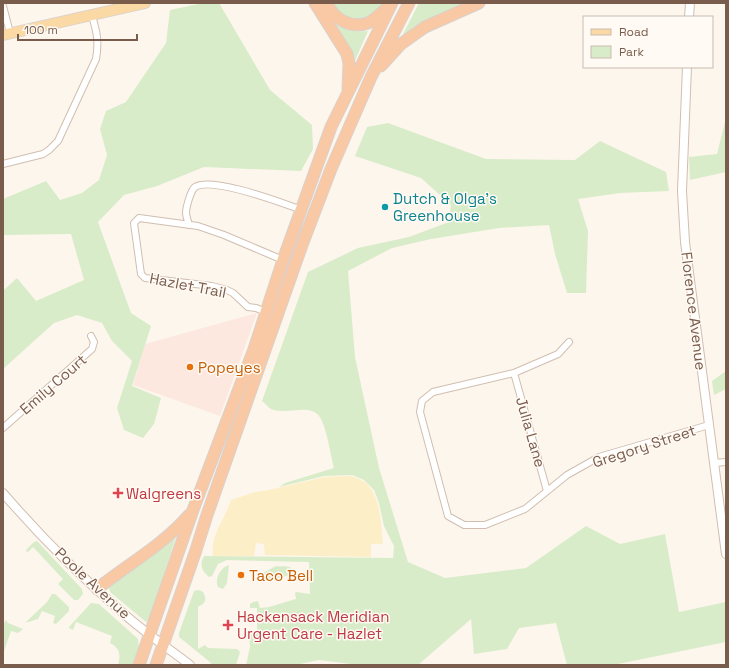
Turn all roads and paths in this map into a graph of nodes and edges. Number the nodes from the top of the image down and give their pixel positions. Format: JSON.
{"nodes":[{"id":1,"x":145,"y":3,"type":"edge"},
{"id":2,"x":315,"y":3,"type":"edge"},
{"id":3,"x":327,"y":3,"type":"edge"},
{"id":4,"x":409,"y":3,"type":"edge"},
{"id":5,"x":479,"y":3,"type":"edge"},
{"id":6,"x":690,"y":3,"type":"edge"},
{"id":7,"x":134,"y":4,"type":"edge"},
{"id":8,"x":391,"y":4,"type":"edge"},
{"id":9,"x":3,"y":6,"type":"edge"},
{"id":10,"x":92,"y":16,"type":"junction"},
{"id":11,"x":690,"y":16,"type":"edge"},
{"id":12,"x":7,"y":34,"type":"edge"},
{"id":13,"x":687,"y":68,"type":"edge"},
{"id":14,"x":371,"y":77,"type":"junction"},
{"id":15,"x":347,"y":94,"type":"junction"},
{"id":16,"x":3,"y":164,"type":"edge"},
{"id":17,"x":302,"y":210,"type":"junction"},
{"id":18,"x":189,"y":225,"type":"junction"},
{"id":19,"x":283,"y":260,"type":"junction"},
{"id":20,"x":266,"y":312,"type":"junction"},
{"id":21,"x":90,"y":336,"type":"dead end"},
{"id":22,"x":569,"y":342,"type":"dead end"},
{"id":23,"x":514,"y":373,"type":"junction"},
{"id":24,"x":709,"y":425,"type":"junction"},
{"id":25,"x":3,"y":428,"type":"edge"},
{"id":26,"x":726,"y":462,"type":"edge"},
{"id":27,"x":714,"y":463,"type":"junction"},
{"id":28,"x":547,"y":491,"type":"junction"},
{"id":29,"x":3,"y":493,"type":"edge"},
{"id":30,"x":193,"y":510,"type":"junction"},
{"id":31,"x":725,"y":545,"type":"edge"},
{"id":32,"x":726,"y":554,"type":"edge"},
{"id":33,"x":97,"y":589,"type":"junction"},
{"id":34,"x":150,"y":633,"type":"junction"},
{"id":35,"x":164,"y":644,"type":"junction"},
{"id":36,"x":139,"y":665,"type":"edge"},
{"id":37,"x":156,"y":665,"type":"edge"},
{"id":38,"x":190,"y":665,"type":"edge"}],
"edges":[{"from":1,"to":7,"type":"main road"},
{"from":2,"to":15,"type":"highway"},
{"from":3,"to":8,"type":"highway"},
{"from":4,"to":14,"type":"highway"},
{"from":5,"to":14,"type":"highway"},
{"from":6,"to":11,"type":"street"},
{"from":7,"to":10,"type":"main road"},
{"from":8,"to":15,"type":"highway"},
{"from":9,"to":12,"type":"street"},
{"from":10,"to":12,"type":"main road"},
{"from":10,"to":16,"type":"street"},
{"from":13,"to":24,"type":"street","name":"Florence Avenue"},
{"from":14,"to":35,"type":"highway"},
{"from":15,"to":17,"type":"highway"},
{"from":17,"to":18,"type":"street"},
{"from":17,"to":19,"type":"highway"},
{"from":18,"to":19,"type":"street","name":"Hazlet Trail"},
{"from":18,"to":20,"type":"street","name":"Hazlet Trail"},
{"from":19,"to":20,"type":"highway"},
{"from":20,"to":30,"type":"highway"},
{"from":21,"to":25,"type":"street","name":"Emily Court"},
{"from":22,"to":23,"type":"street","name":"Gregory Street"},
{"from":23,"to":28,"type":"street","name":"Julia Lane"},
{"from":23,"to":28,"type":"street","name":"Gregory Street"},
{"from":24,"to":27,"type":"street","name":"Florence Avenue"},
{"from":24,"to":28,"type":"street","name":"Gregory Street"},
{"from":26,"to":27,"type":"street"},
{"from":27,"to":31,"type":"street","name":"Florence Avenue"},
{"from":29,"to":33,"type":"street","name":"Poole Avenue"},
{"from":30,"to":33,"type":"highway"},
{"from":30,"to":34,"type":"highway"},
{"from":31,"to":32,"type":"street","name":"Florence Avenue"},
{"from":33,"to":34,"type":"street","name":"Poole Avenue"},
{"from":34,"to":35,"type":"street","name":"Poole Avenue"},
{"from":34,"to":36,"type":"highway"},
{"from":35,"to":37,"type":"highway"},
{"from":35,"to":38,"type":"street","name":"Poole Avenue"}]}
